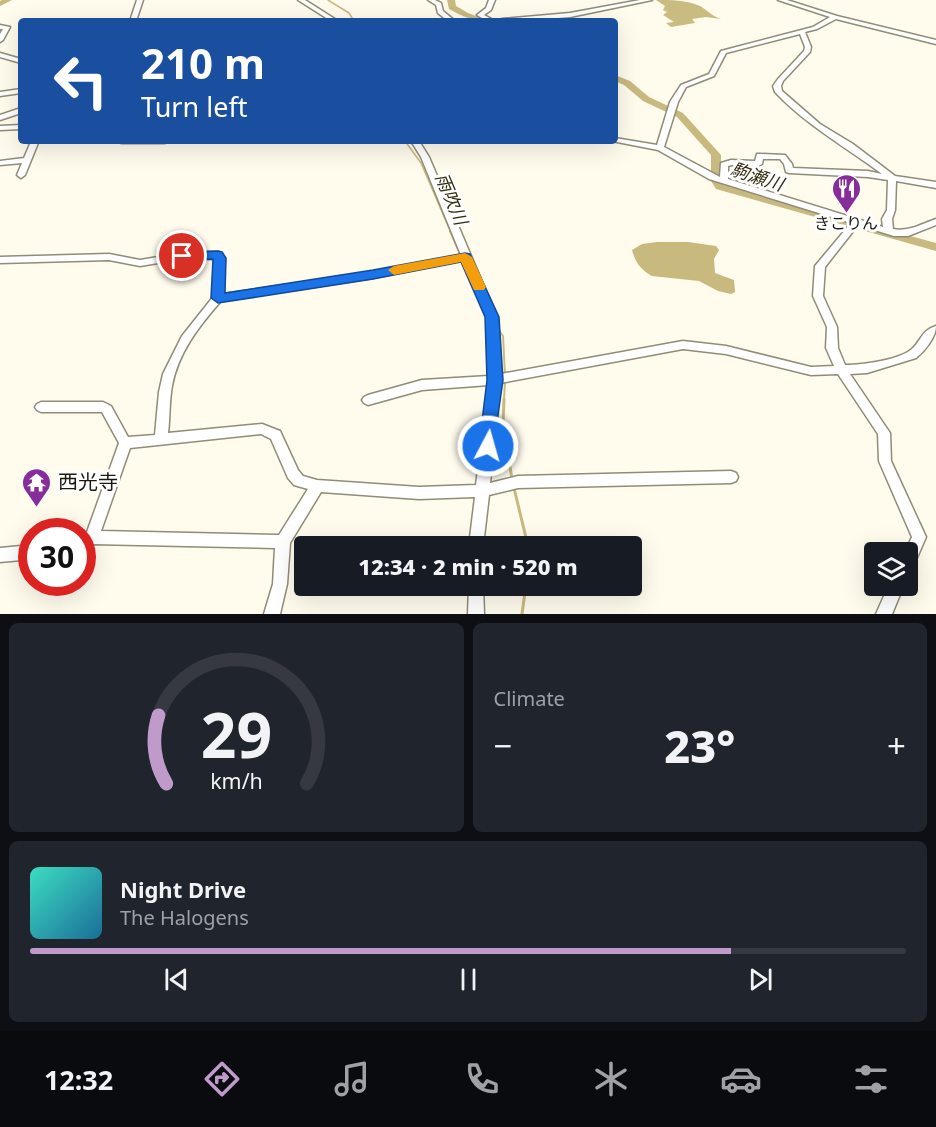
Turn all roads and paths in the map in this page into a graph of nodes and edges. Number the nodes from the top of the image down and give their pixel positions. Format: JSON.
{"nodes":[{"id":1,"x":140,"y":0,"type":"edge"},
{"id":2,"x":301,"y":0,"type":"edge"},
{"id":3,"x":431,"y":0,"type":"edge"},
{"id":4,"x":492,"y":0,"type":"edge"},
{"id":5,"x":649,"y":0,"type":"edge"},
{"id":6,"x":781,"y":0,"type":"edge"},
{"id":7,"x":835,"y":17,"type":"junction"},
{"id":8,"x":134,"y":18,"type":"edge"},
{"id":9,"x":330,"y":18,"type":"edge"},
{"id":10,"x":448,"y":18,"type":"edge"},
{"id":11,"x":486,"y":18,"type":"edge"},
{"id":12,"x":536,"y":18,"type":"edge"},
{"id":13,"x":0,"y":27,"type":"edge"},
{"id":14,"x":802,"y":32,"type":"junction"},
{"id":15,"x":0,"y":40,"type":"edge"},
{"id":16,"x":936,"y":42,"type":"edge"},
{"id":17,"x":0,"y":56,"type":"edge"},
{"id":18,"x":18,"y":60,"type":"edge"},
{"id":19,"x":18,"y":91,"type":"edge"},
{"id":20,"x":0,"y":94,"type":"edge"},
{"id":21,"x":18,"y":111,"type":"edge"},
{"id":22,"x":0,"y":118,"type":"edge"},
{"id":23,"x":18,"y":127,"type":"edge"},
{"id":24,"x":0,"y":128,"type":"edge"},
{"id":25,"x":618,"y":141,"type":"edge"},
{"id":26,"x":34,"y":144,"type":"edge"},
{"id":27,"x":417,"y":144,"type":"edge"},
{"id":28,"x":660,"y":148,"type":"junction"},
{"id":29,"x":27,"y":160,"type":"junction"},
{"id":30,"x":0,"y":163,"type":"edge"},
{"id":31,"x":21,"y":175,"type":"dead end"},
{"id":32,"x":892,"y":178,"type":"junction"},
{"id":33,"x":719,"y":179,"type":"junction"},
{"id":34,"x":936,"y":185,"type":"edge"},
{"id":35,"x":856,"y":222,"type":"junction"},
{"id":36,"x":936,"y":222,"type":"edge"},
{"id":37,"x":888,"y":231,"type":"junction"},
{"id":38,"x":465,"y":257,"type":"junction"},
{"id":39,"x":0,"y":260,"type":"edge"},
{"id":40,"x":218,"y":298,"type":"junction"},
{"id":41,"x":936,"y":330,"type":"edge"},
{"id":42,"x":842,"y":371,"type":"junction"},
{"id":43,"x":495,"y":380,"type":"junction"},
{"id":44,"x":368,"y":400,"type":"dead end"},
{"id":45,"x":41,"y":407,"type":"dead end"},
{"id":46,"x":161,"y":438,"type":"junction"},
{"id":47,"x":125,"y":443,"type":"junction"},
{"id":48,"x":731,"y":477,"type":"dead end"},
{"id":49,"x":317,"y":486,"type":"junction"},
{"id":50,"x":483,"y":491,"type":"junction"},
{"id":51,"x":95,"y":518,"type":"edge"},
{"id":52,"x":477,"y":536,"type":"edge"},
{"id":53,"x":96,"y":538,"type":"edge"},
{"id":54,"x":282,"y":542,"type":"junction"},
{"id":55,"x":917,"y":542,"type":"edge"},
{"id":56,"x":18,"y":553,"type":"edge"},
{"id":57,"x":0,"y":555,"type":"edge"},
{"id":58,"x":476,"y":596,"type":"edge"},
{"id":59,"x":892,"y":596,"type":"edge"},
{"id":60,"x":272,"y":614,"type":"edge"},
{"id":61,"x":476,"y":614,"type":"edge"},
{"id":62,"x":884,"y":614,"type":"edge"}],
"edges":[{"from":1,"to":8,"type":"street"},
{"from":2,"to":9,"type":"street"},
{"from":3,"to":10,"type":"street"},
{"from":4,"to":11,"type":"street"},
{"from":5,"to":12,"type":"street"},
{"from":6,"to":7,"type":"street"},
{"from":7,"to":14,"type":"street"},
{"from":7,"to":16,"type":"street"},
{"from":13,"to":15,"type":"street"},
{"from":14,"to":28,"type":"street"},
{"from":14,"to":32,"type":"street"},
{"from":17,"to":18,"type":"street"},
{"from":19,"to":20,"type":"street"},
{"from":21,"to":22,"type":"street"},
{"from":23,"to":24,"type":"street"},
{"from":25,"to":28,"type":"street"},
{"from":26,"to":29,"type":"street"},
{"from":27,"to":38,"type":"street"},
{"from":28,"to":33,"type":"street"},
{"from":29,"to":30,"type":"street"},
{"from":29,"to":31,"type":"street"},
{"from":32,"to":33,"type":"street"},
{"from":32,"to":34,"type":"street"},
{"from":32,"to":37,"type":"street"},
{"from":33,"to":35,"type":"street"},
{"from":35,"to":37,"type":"street"},
{"from":35,"to":42,"type":"street"},
{"from":36,"to":37,"type":"street"},
{"from":38,"to":40,"type":"street"},
{"from":38,"to":43,"type":"street"},
{"from":39,"to":40,"type":"street"},
{"from":40,"to":46,"type":"street"},
{"from":41,"to":42,"type":"street"},
{"from":42,"to":43,"type":"street"},
{"from":42,"to":55,"type":"street"},
{"from":43,"to":44,"type":"street"},
{"from":43,"to":50,"type":"street"},
{"from":45,"to":47,"type":"street"},
{"from":46,"to":47,"type":"street"},
{"from":46,"to":49,"type":"street"},
{"from":47,"to":51,"type":"street"},
{"from":48,"to":50,"type":"street"},
{"from":49,"to":50,"type":"street"},
{"from":49,"to":54,"type":"street"},
{"from":50,"to":52,"type":"street"},
{"from":53,"to":54,"type":"street"},
{"from":54,"to":60,"type":"street"},
{"from":56,"to":57,"type":"street"},
{"from":58,"to":61,"type":"street"},
{"from":59,"to":62,"type":"street"}]}
